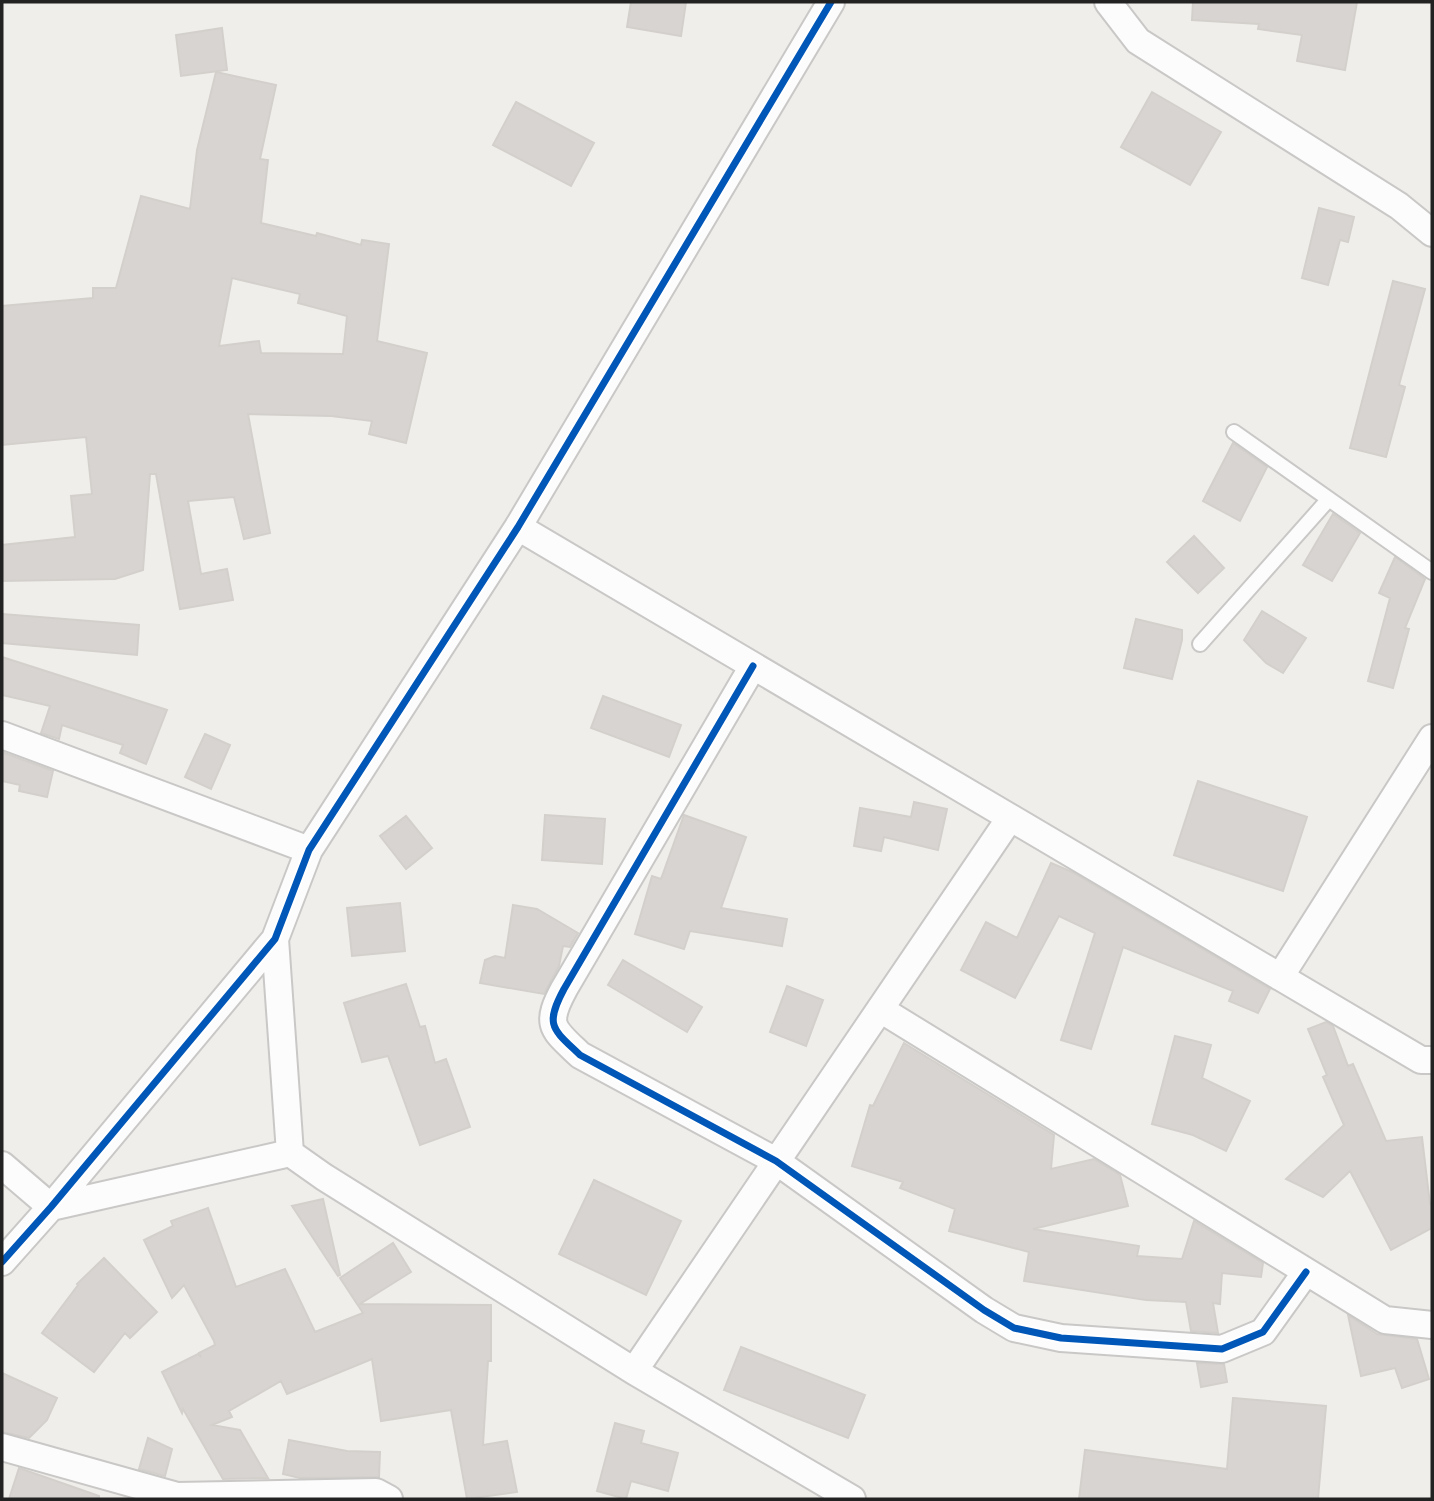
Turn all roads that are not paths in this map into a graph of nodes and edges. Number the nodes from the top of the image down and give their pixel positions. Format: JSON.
{"nodes":[{"id":1,"x":831,"y":2,"type":"edge"},
{"id":2,"x":1108,"y":2,"type":"edge"},
{"id":3,"x":1432,"y":233,"type":"edge"},
{"id":4,"x":1234,"y":432,"type":"dead end"},
{"id":5,"x":1328,"y":500,"type":"junction"},
{"id":6,"x":518,"y":527,"type":"junction"},
{"id":7,"x":1432,"y":572,"type":"edge"},
{"id":8,"x":1200,"y":645,"type":"dead end"},
{"id":9,"x":753,"y":666,"type":"junction"},
{"id":10,"x":2,"y":734,"type":"edge"},
{"id":11,"x":1432,"y":738,"type":"edge"},
{"id":12,"x":1010,"y":817,"type":"junction"},
{"id":13,"x":309,"y":850,"type":"junction"},
{"id":14,"x":275,"y":939,"type":"junction"},
{"id":15,"x":1280,"y":977,"type":"junction"},
{"id":16,"x":880,"y":1009,"type":"junction"},
{"id":17,"x":1432,"y":1060,"type":"edge"},
{"id":18,"x":290,"y":1153,"type":"junction"},
{"id":19,"x":776,"y":1161,"type":"junction"},
{"id":20,"x":2,"y":1165,"type":"edge"},
{"id":21,"x":51,"y":1207,"type":"junction"},
{"id":22,"x":2,"y":1262,"type":"edge"},
{"id":23,"x":1306,"y":1272,"type":"junction"},
{"id":24,"x":1432,"y":1325,"type":"edge"},
{"id":25,"x":634,"y":1371,"type":"junction"},
{"id":26,"x":2,"y":1447,"type":"edge"},
{"id":27,"x":389,"y":1499,"type":"edge"},
{"id":28,"x":852,"y":1499,"type":"edge"}],
"edges":[{"from":1,"to":6,"type":"street"},
{"from":2,"to":3,"type":"street"},
{"from":4,"to":5,"type":"lane"},
{"from":5,"to":7,"type":"lane"},
{"from":5,"to":8,"type":"lane"},
{"from":6,"to":9,"type":"street"},
{"from":6,"to":13,"type":"street"},
{"from":9,"to":12,"type":"street"},
{"from":9,"to":19,"type":"street"},
{"from":10,"to":13,"type":"street"},
{"from":11,"to":15,"type":"street"},
{"from":12,"to":15,"type":"street"},
{"from":12,"to":16,"type":"street"},
{"from":13,"to":14,"type":"street"},
{"from":14,"to":18,"type":"street"},
{"from":14,"to":21,"type":"street"},
{"from":15,"to":17,"type":"street"},
{"from":16,"to":19,"type":"street"},
{"from":16,"to":23,"type":"street"},
{"from":18,"to":21,"type":"street"},
{"from":18,"to":25,"type":"street"},
{"from":19,"to":23,"type":"street"},
{"from":19,"to":25,"type":"street"},
{"from":20,"to":21,"type":"street"},
{"from":21,"to":22,"type":"street"},
{"from":23,"to":24,"type":"street"},
{"from":25,"to":28,"type":"street"},
{"from":26,"to":27,"type":"street"}]}
